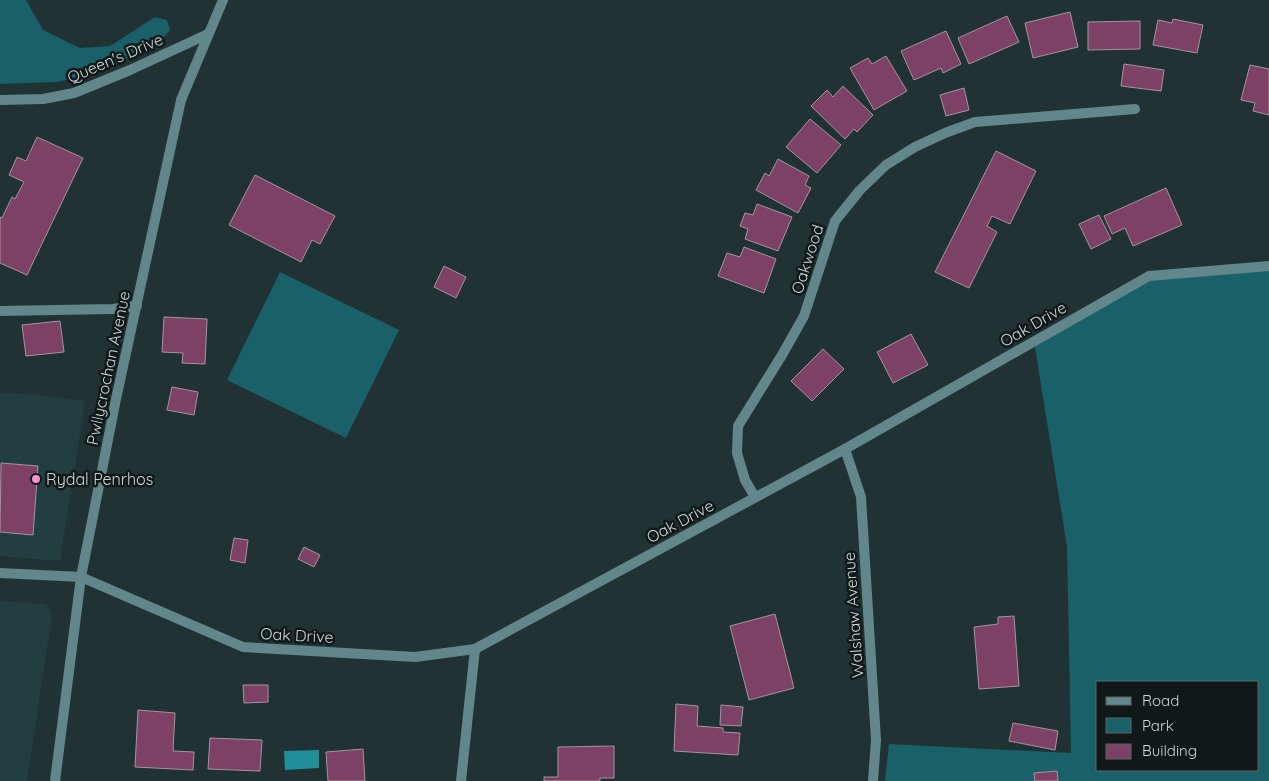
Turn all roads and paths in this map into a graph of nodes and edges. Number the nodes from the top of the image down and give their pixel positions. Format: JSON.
{"nodes":[{"id":1,"x":223,"y":0,"type":"edge"},
{"id":2,"x":208,"y":34,"type":"junction"},
{"id":3,"x":0,"y":100,"type":"edge"},
{"id":4,"x":1134,"y":109,"type":"dead end"},
{"id":5,"x":1269,"y":266,"type":"edge"},
{"id":6,"x":137,"y":306,"type":"junction"},
{"id":7,"x":0,"y":311,"type":"edge"},
{"id":8,"x":844,"y":449,"type":"junction"},
{"id":9,"x":755,"y":497,"type":"junction"},
{"id":10,"x":0,"y":573,"type":"edge"},
{"id":11,"x":80,"y":577,"type":"junction"},
{"id":12,"x":475,"y":649,"type":"junction"},
{"id":13,"x":55,"y":781,"type":"edge"},
{"id":14,"x":461,"y":781,"type":"edge"},
{"id":15,"x":873,"y":781,"type":"edge"}],
"edges":[{"from":1,"to":2,"type":"street","name":"Pwllycrochan Avenue"},
{"from":2,"to":3,"type":"street","name":"Queen's Drive"},
{"from":2,"to":6,"type":"street","name":"Pwllycrochan Avenue"},
{"from":4,"to":9,"type":"street","name":"Oakwood"},
{"from":5,"to":8,"type":"street","name":"Oak Drive"},
{"from":6,"to":7,"type":"street"},
{"from":6,"to":11,"type":"street","name":"Pwllycrochan Avenue"},
{"from":8,"to":9,"type":"street","name":"Oak Drive"},
{"from":8,"to":15,"type":"street","name":"Walshaw Avenue"},
{"from":9,"to":12,"type":"street","name":"Oak Drive"},
{"from":10,"to":11,"type":"street"},
{"from":11,"to":12,"type":"street","name":"Oak Drive"},
{"from":11,"to":13,"type":"street","name":"Pwllycrochan Avenue"},
{"from":12,"to":14,"type":"street"}]}
